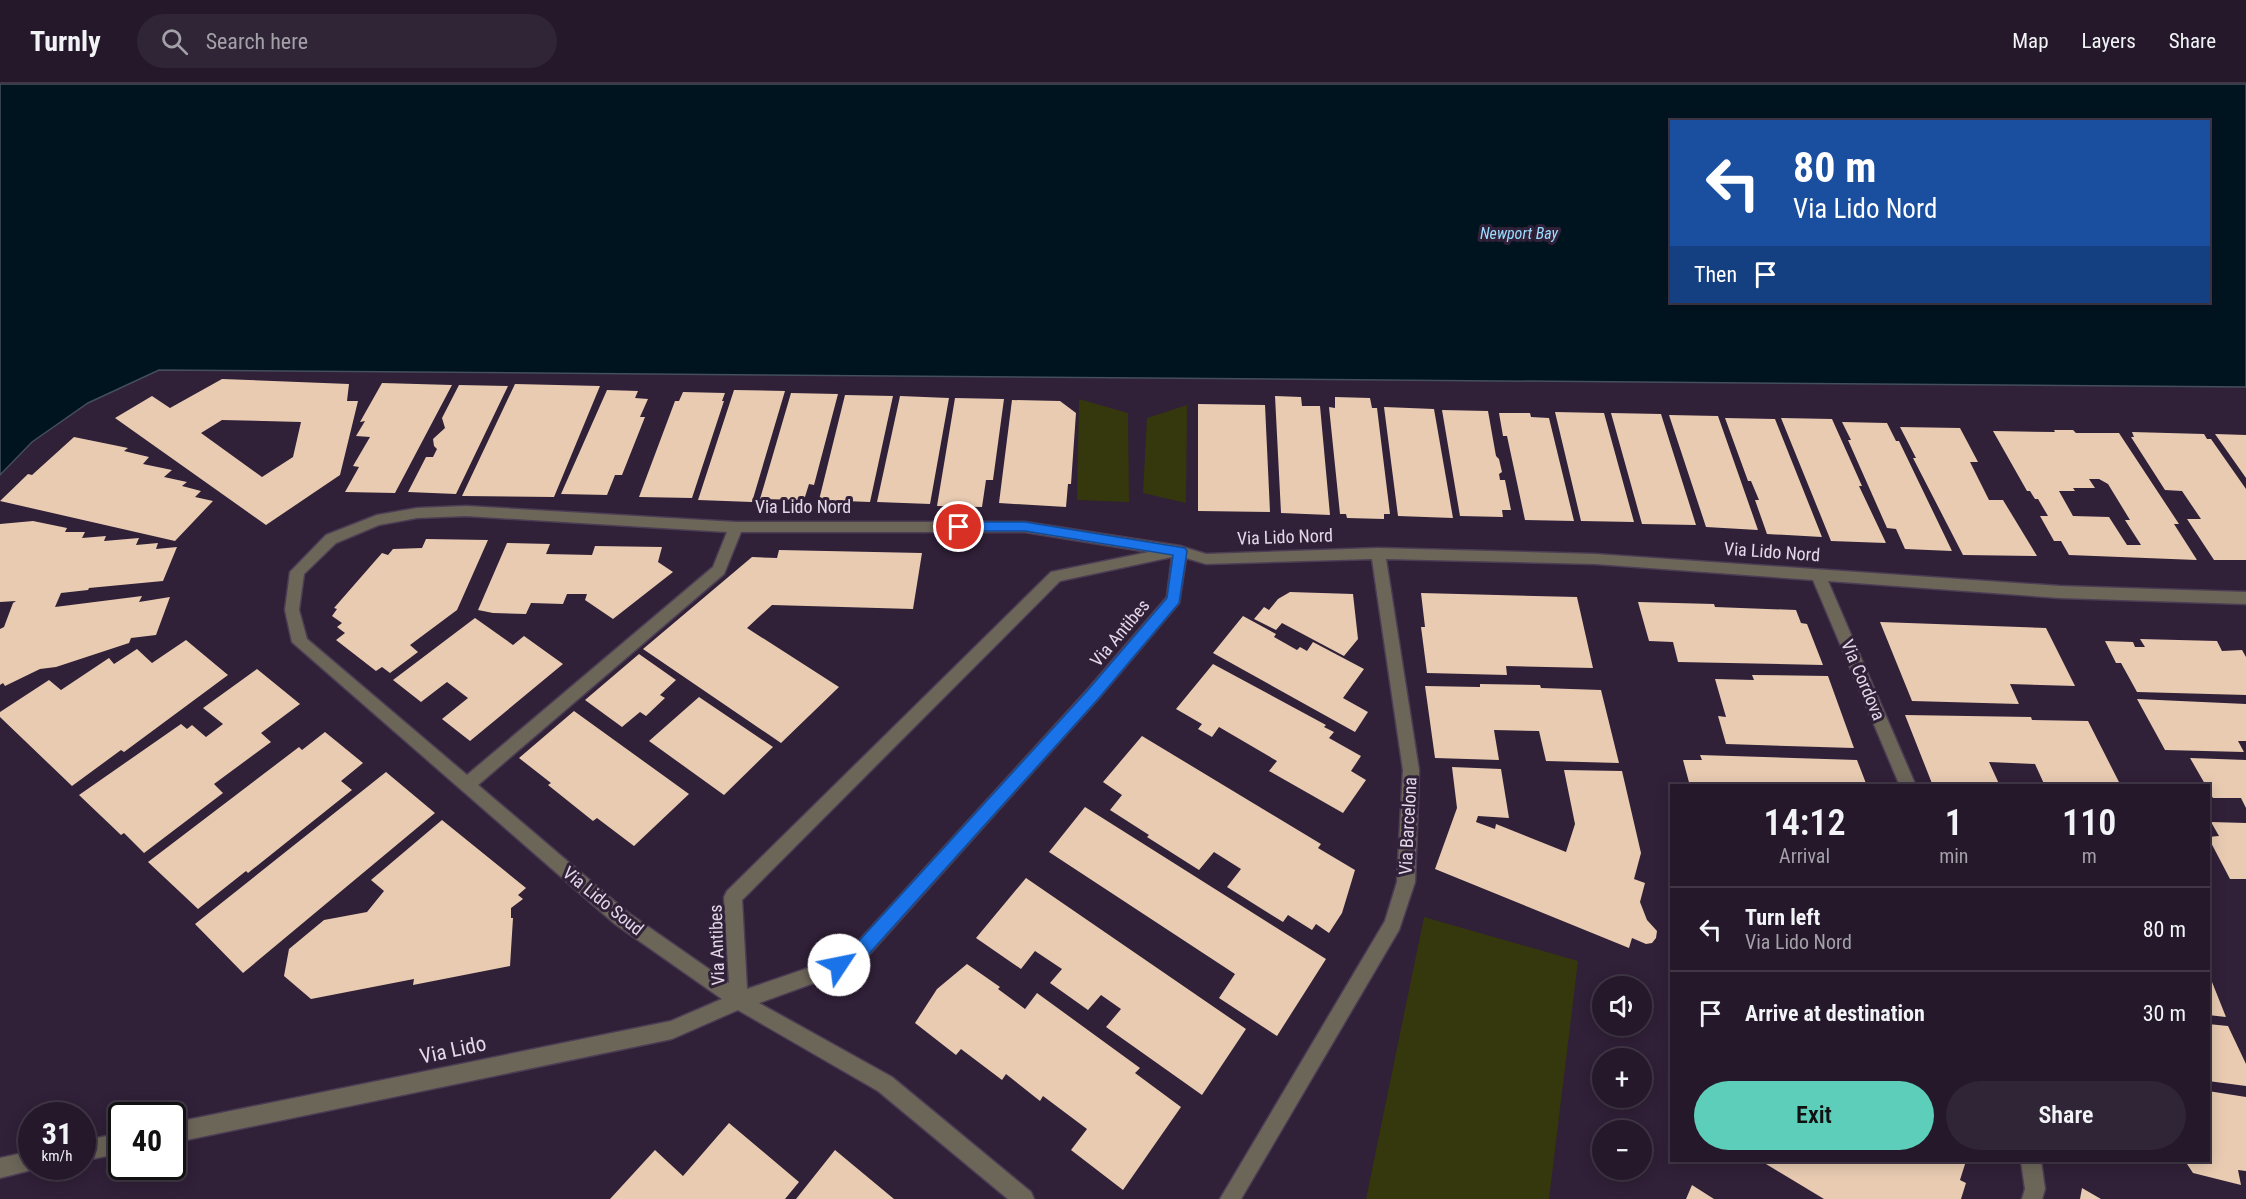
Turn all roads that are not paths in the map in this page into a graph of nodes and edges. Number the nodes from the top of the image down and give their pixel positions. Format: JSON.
{"nodes":[{"id":1,"x":736,"y":527,"type":"junction"},
{"id":2,"x":331,"y":539,"type":"joint"},
{"id":3,"x":1180,"y":551,"type":"junction"},
{"id":4,"x":1378,"y":553,"type":"junction"},
{"id":5,"x":1818,"y":574,"type":"junction"},
{"id":6,"x":2246,"y":598,"type":"edge"},
{"id":7,"x":1907,"y":784,"type":"edge"},
{"id":8,"x":467,"y":785,"type":"junction"},
{"id":9,"x":739,"y":1001,"type":"junction"},
{"id":10,"x":186,"y":1130,"type":"edge"},
{"id":11,"x":2031,"y":1162,"type":"edge"},
{"id":12,"x":18,"y":1164,"type":"edge"},
{"id":13,"x":0,"y":1168,"type":"edge"},
{"id":14,"x":1024,"y":1199,"type":"edge"},
{"id":15,"x":1230,"y":1199,"type":"edge"},
{"id":16,"x":2032,"y":1199,"type":"edge"}],
"edges":[{"from":1,"to":2,"type":"street","name":"Via Lido Nord"},
{"from":1,"to":3,"type":"street","name":"Via Lido Nord"},
{"from":1,"to":8,"type":"street"},
{"from":2,"to":8,"type":"street","name":"Via Lido Soud"},
{"from":3,"to":4,"type":"street","name":"Via Lido Nord"},
{"from":3,"to":9,"type":"street","name":"Via Antibes"},
{"from":3,"to":9,"type":"street","name":"Via Antibes"},
{"from":4,"to":5,"type":"street","name":"Via Lido Nord"},
{"from":4,"to":15,"type":"street","name":"Via Barcelona"},
{"from":5,"to":6,"type":"street","name":"Via Lido Nord"},
{"from":5,"to":7,"type":"street","name":"Via Cordova"},
{"from":8,"to":9,"type":"street","name":"Via Lido Soud"},
{"from":9,"to":10,"type":"street","name":"Via Lido"},
{"from":9,"to":14,"type":"street","name":"Via Lido Soud"},
{"from":11,"to":16,"type":"street"},
{"from":12,"to":13,"type":"street"}]}
